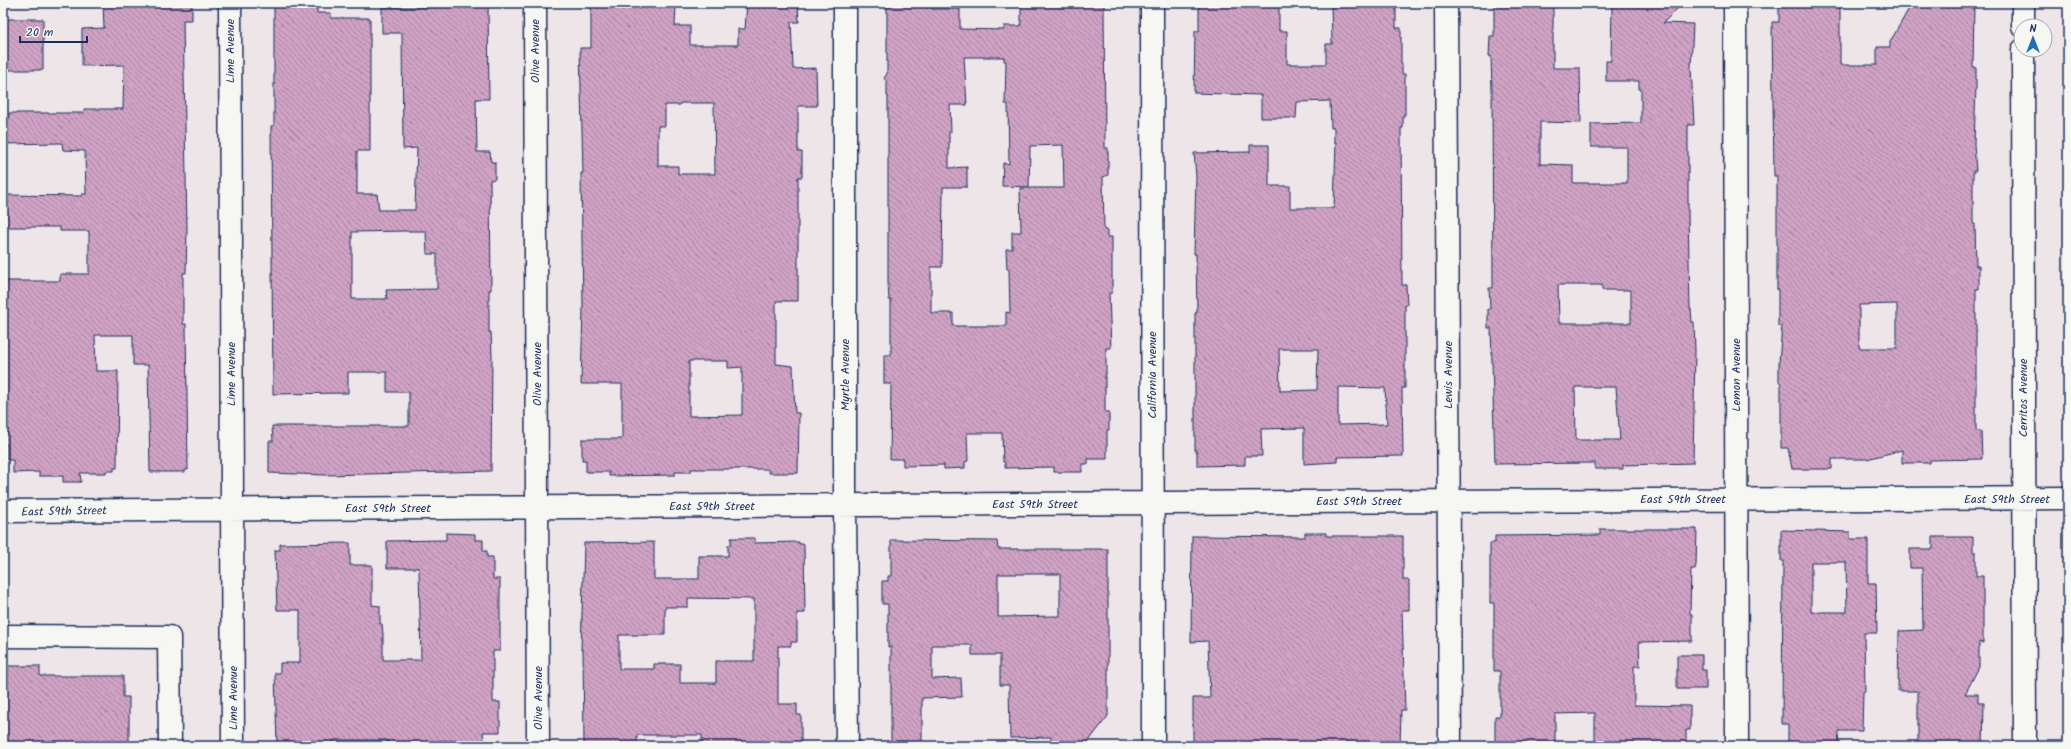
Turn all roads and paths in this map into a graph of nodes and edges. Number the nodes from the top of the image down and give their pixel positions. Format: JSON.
{"nodes":[{"id":1,"x":230,"y":3,"type":"edge"},
{"id":2,"x":535,"y":3,"type":"edge"},
{"id":3,"x":845,"y":3,"type":"edge"},
{"id":4,"x":1152,"y":3,"type":"edge"},
{"id":5,"x":1446,"y":3,"type":"edge"},
{"id":6,"x":1735,"y":3,"type":"edge"},
{"id":7,"x":2023,"y":3,"type":"edge"},
{"id":8,"x":2023,"y":18,"type":"edge"},
{"id":9,"x":2023,"y":58,"type":"edge"},
{"id":10,"x":2068,"y":498,"type":"edge"},
{"id":11,"x":1736,"y":499,"type":"junction"},
{"id":12,"x":2023,"y":499,"type":"junction"},
{"id":13,"x":1448,"y":501,"type":"junction"},
{"id":14,"x":1152,"y":503,"type":"junction"},
{"id":15,"x":845,"y":505,"type":"junction"},
{"id":16,"x":538,"y":507,"type":"junction"},
{"id":17,"x":232,"y":509,"type":"junction"},
{"id":18,"x":3,"y":512,"type":"edge"},
{"id":19,"x":3,"y":636,"type":"edge"},
{"id":20,"x":170,"y":746,"type":"edge"},
{"id":21,"x":233,"y":746,"type":"edge"},
{"id":22,"x":538,"y":746,"type":"edge"},
{"id":23,"x":847,"y":746,"type":"edge"},
{"id":24,"x":1153,"y":746,"type":"edge"},
{"id":25,"x":1450,"y":746,"type":"edge"},
{"id":26,"x":1737,"y":746,"type":"edge"},
{"id":27,"x":2025,"y":746,"type":"edge"}],
"edges":[{"from":1,"to":17,"type":"street","name":"Lime Avenue"},
{"from":2,"to":16,"type":"street","name":"Olive Avenue"},
{"from":3,"to":15,"type":"street","name":"Myrtle Avenue"},
{"from":4,"to":14,"type":"street","name":"California Avenue"},
{"from":5,"to":13,"type":"street","name":"Lewis Avenue"},
{"from":6,"to":11,"type":"street","name":"Lemon Avenue"},
{"from":7,"to":8,"type":"street"},
{"from":9,"to":12,"type":"street","name":"Cerritos Avenue"},
{"from":10,"to":12,"type":"street","name":"East 59th Street"},
{"from":11,"to":12,"type":"street","name":"East 59th Street"},
{"from":11,"to":13,"type":"street","name":"East 59th Street"},
{"from":11,"to":26,"type":"street","name":"Lemon Avenue"},
{"from":12,"to":27,"type":"street","name":"Cerritos Avenue"},
{"from":13,"to":14,"type":"street","name":"East 59th Street"},
{"from":13,"to":25,"type":"street","name":"Lewis Avenue"},
{"from":14,"to":15,"type":"street","name":"East 59th Street"},
{"from":14,"to":24,"type":"street","name":"California Avenue"},
{"from":15,"to":16,"type":"street","name":"East 59th Street"},
{"from":15,"to":23,"type":"street","name":"Myrtle Avenue"},
{"from":16,"to":17,"type":"street","name":"East 59th Street"},
{"from":16,"to":22,"type":"street","name":"Olive Avenue"},
{"from":17,"to":18,"type":"street","name":"East 59th Street"},
{"from":17,"to":21,"type":"street","name":"Lime Avenue"},
{"from":19,"to":20,"type":"street"}]}
